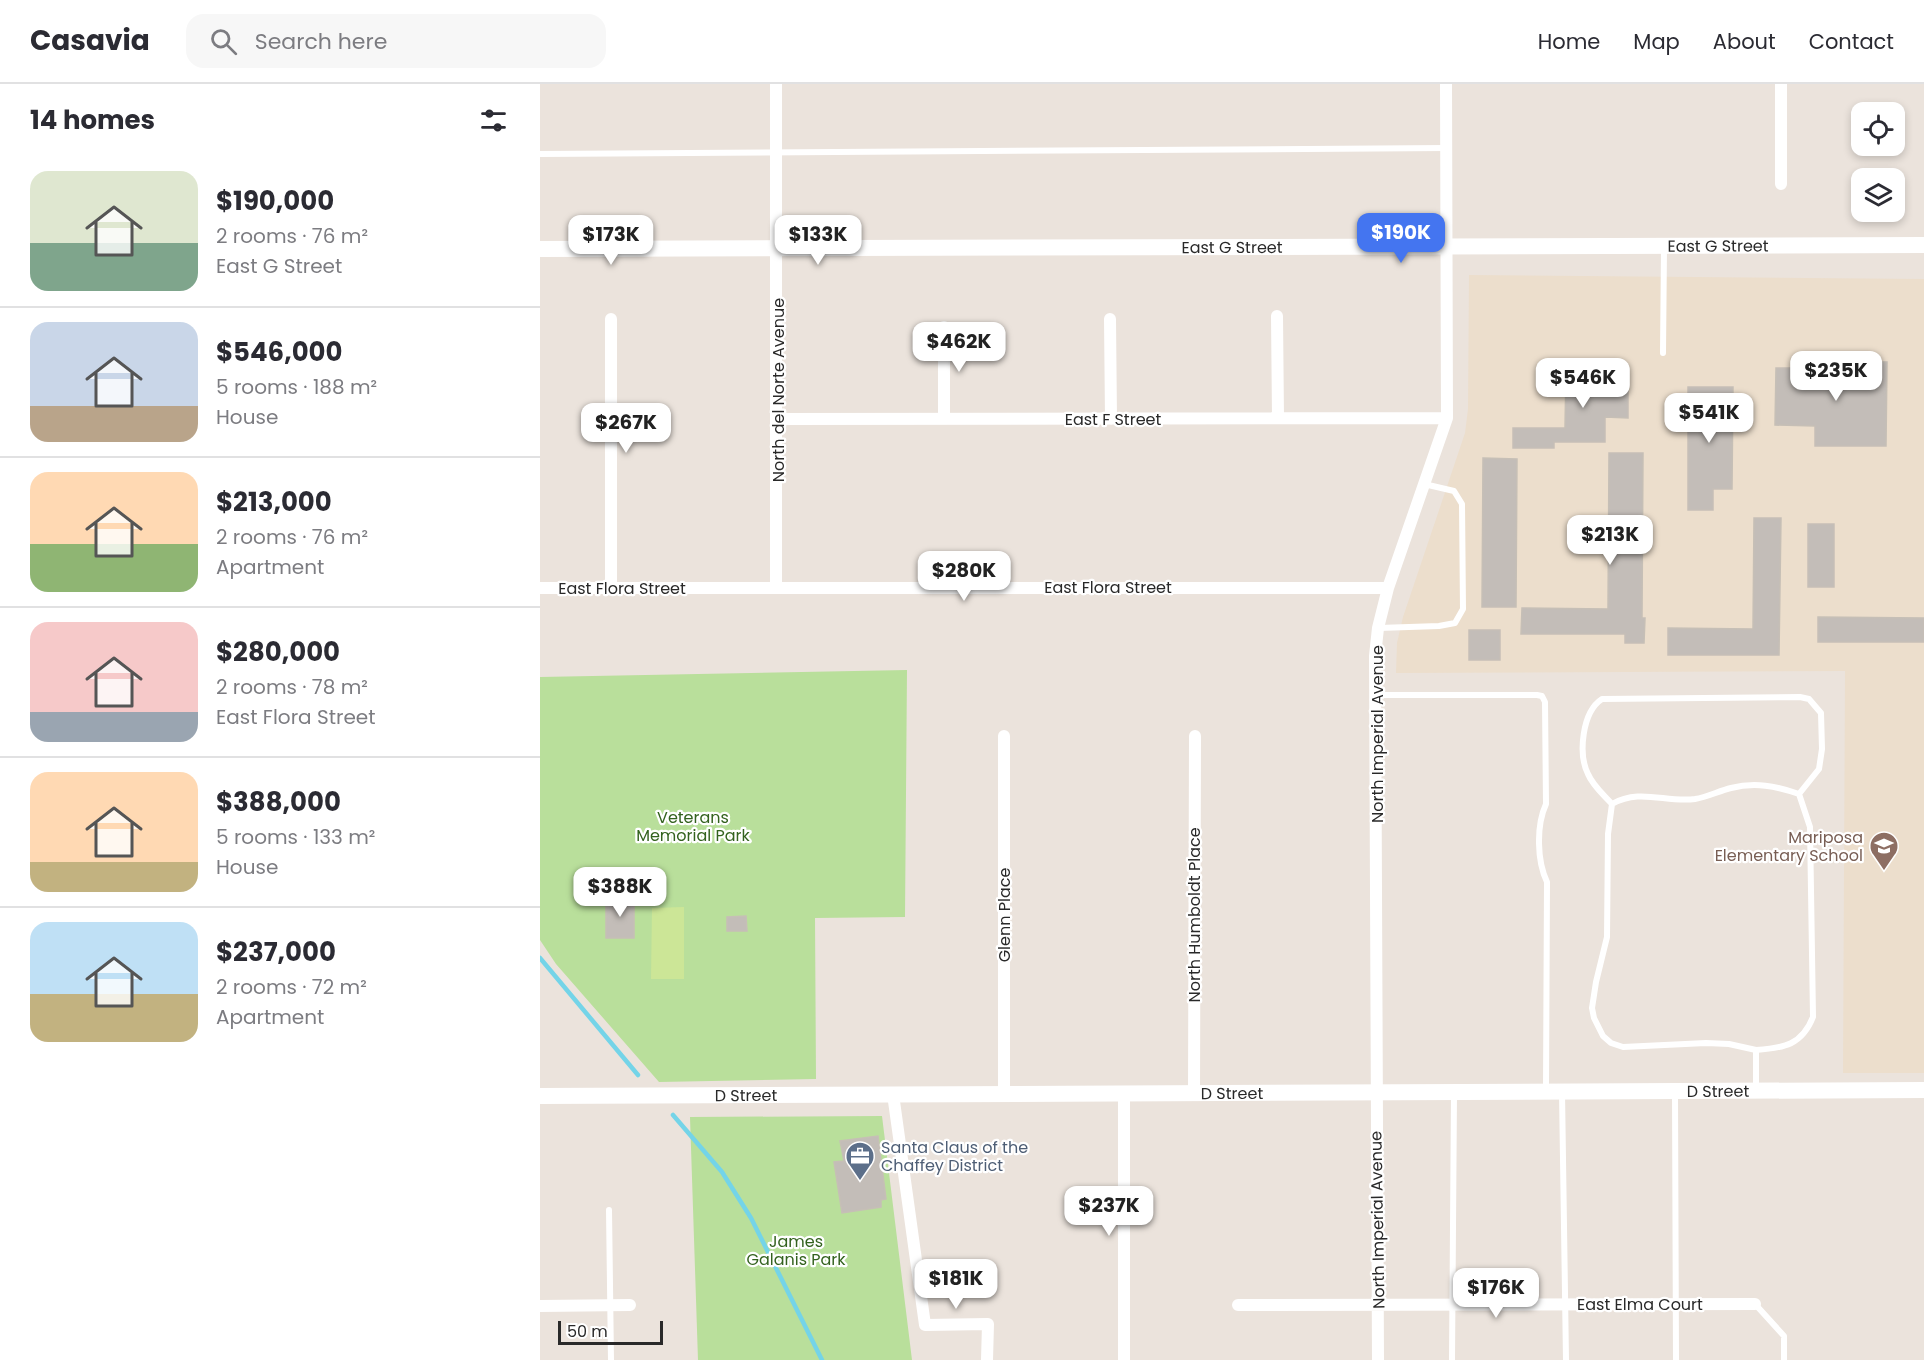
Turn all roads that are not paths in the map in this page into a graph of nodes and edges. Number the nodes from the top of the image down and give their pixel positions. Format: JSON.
{"nodes":[{"id":1,"x":776,"y":84,"type":"edge"},
{"id":2,"x":1446,"y":84,"type":"edge"},
{"id":3,"x":1781,"y":84,"type":"edge"},
{"id":4,"x":1446,"y":148,"type":"junction"},
{"id":5,"x":776,"y":150,"type":"junction"},
{"id":6,"x":540,"y":154,"type":"edge"},
{"id":7,"x":1781,"y":184,"type":"dead end"},
{"id":8,"x":1924,"y":245,"type":"edge"},
{"id":9,"x":1664,"y":246,"type":"junction"},
{"id":10,"x":1447,"y":247,"type":"junction"},
{"id":11,"x":540,"y":249,"type":"edge"},
{"id":12,"x":777,"y":249,"type":"junction"},
{"id":13,"x":1277,"y":316,"type":"dead end"},
{"id":14,"x":611,"y":319,"type":"dead end"},
{"id":15,"x":1110,"y":319,"type":"dead end"},
{"id":16,"x":944,"y":327,"type":"dead end"},
{"id":17,"x":1663,"y":353,"type":"dead end"},
{"id":18,"x":1278,"y":418,"type":"junction"},
{"id":19,"x":1447,"y":418,"type":"junction"},
{"id":20,"x":778,"y":419,"type":"junction"},
{"id":21,"x":944,"y":419,"type":"junction"},
{"id":22,"x":1112,"y":419,"type":"junction"},
{"id":23,"x":1424,"y":484,"type":"junction"},
{"id":24,"x":540,"y":588,"type":"edge"},
{"id":25,"x":776,"y":588,"type":"junction"},
{"id":26,"x":1388,"y":588,"type":"junction"},
{"id":27,"x":611,"y":589,"type":"junction"},
{"id":28,"x":1378,"y":628,"type":"junction"},
{"id":29,"x":1376,"y":695,"type":"junction"},
{"id":30,"x":1004,"y":736,"type":"dead end"},
{"id":31,"x":1195,"y":736,"type":"dead end"},
{"id":32,"x":1799,"y":794,"type":"junction"},
{"id":33,"x":1612,"y":804,"type":"junction"},
{"id":34,"x":1756,"y":1050,"type":"junction"},
{"id":35,"x":1924,"y":1090,"type":"edge"},
{"id":36,"x":1554,"y":1091,"type":"junction"},
{"id":37,"x":1674,"y":1091,"type":"junction"},
{"id":38,"x":1756,"y":1091,"type":"junction"},
{"id":39,"x":1454,"y":1092,"type":"junction"},
{"id":40,"x":1376,"y":1093,"type":"junction"},
{"id":41,"x":893,"y":1094,"type":"junction"},
{"id":42,"x":1124,"y":1094,"type":"junction"},
{"id":43,"x":1004,"y":1095,"type":"junction"},
{"id":44,"x":1194,"y":1095,"type":"junction"},
{"id":45,"x":540,"y":1096,"type":"edge"},
{"id":46,"x":609,"y":1210,"type":"dead end"},
{"id":47,"x":1566,"y":1303,"type":"junction"},
{"id":48,"x":1677,"y":1304,"type":"junction"},
{"id":49,"x":1755,"y":1304,"type":"joint"},
{"id":50,"x":610,"y":1305,"type":"junction"},
{"id":51,"x":630,"y":1305,"type":"dead end"},
{"id":52,"x":1238,"y":1305,"type":"dead end"},
{"id":53,"x":1378,"y":1305,"type":"junction"},
{"id":54,"x":1451,"y":1305,"type":"junction"},
{"id":55,"x":540,"y":1306,"type":"edge"},
{"id":56,"x":611,"y":1360,"type":"edge"},
{"id":57,"x":987,"y":1360,"type":"edge"},
{"id":58,"x":1124,"y":1360,"type":"edge"},
{"id":59,"x":1378,"y":1360,"type":"edge"},
{"id":60,"x":1452,"y":1360,"type":"edge"},
{"id":61,"x":1566,"y":1360,"type":"edge"},
{"id":62,"x":1676,"y":1360,"type":"edge"},
{"id":63,"x":1784,"y":1360,"type":"edge"}],
"edges":[{"from":1,"to":5,"type":"street","name":"North del Norte Avenue"},
{"from":2,"to":4,"type":"street","name":"North Imperial Avenue"},
{"from":3,"to":7,"type":"street"},
{"from":4,"to":5,"type":"lane"},
{"from":4,"to":10,"type":"street","name":"North Imperial Avenue"},
{"from":5,"to":6,"type":"lane"},
{"from":5,"to":12,"type":"street","name":"North del Norte Avenue"},
{"from":8,"to":9,"type":"street","name":"East G Street"},
{"from":9,"to":10,"type":"street","name":"East G Street"},
{"from":9,"to":17,"type":"lane"},
{"from":10,"to":12,"type":"street","name":"East G Street"},
{"from":10,"to":19,"type":"street","name":"North Imperial Avenue"},
{"from":11,"to":12,"type":"street","name":"East G Street"},
{"from":12,"to":20,"type":"street","name":"North del Norte Avenue"},
{"from":13,"to":18,"type":"street"},
{"from":14,"to":27,"type":"street"},
{"from":15,"to":22,"type":"street"},
{"from":16,"to":21,"type":"street"},
{"from":18,"to":19,"type":"street","name":"East F Street"},
{"from":18,"to":22,"type":"street","name":"East F Street"},
{"from":19,"to":23,"type":"street","name":"North Imperial Avenue"},
{"from":20,"to":21,"type":"street","name":"East F Street"},
{"from":20,"to":25,"type":"street","name":"North del Norte Avenue"},
{"from":21,"to":22,"type":"street","name":"East F Street"},
{"from":23,"to":26,"type":"street","name":"North Imperial Avenue"},
{"from":23,"to":28,"type":"lane"},
{"from":24,"to":27,"type":"street","name":"East Flora Street"},
{"from":25,"to":26,"type":"street","name":"East Flora Street"},
{"from":25,"to":27,"type":"street","name":"East Flora Street"},
{"from":26,"to":28,"type":"street","name":"North Imperial Avenue"},
{"from":28,"to":29,"type":"street","name":"North Imperial Avenue"},
{"from":29,"to":36,"type":"lane"},
{"from":29,"to":40,"type":"street","name":"North Imperial Avenue"},
{"from":30,"to":43,"type":"street","name":"Glenn Place"},
{"from":31,"to":44,"type":"street","name":"North Humboldt Place"},
{"from":32,"to":33,"type":"lane"},
{"from":32,"to":33,"type":"lane"},
{"from":32,"to":34,"type":"lane"},
{"from":33,"to":34,"type":"lane"},
{"from":34,"to":38,"type":"lane"},
{"from":35,"to":38,"type":"street","name":"D Street"},
{"from":36,"to":37,"type":"street","name":"D Street"},
{"from":36,"to":39,"type":"street","name":"D Street"},
{"from":36,"to":47,"type":"lane"},
{"from":37,"to":38,"type":"street","name":"D Street"},
{"from":37,"to":48,"type":"lane"},
{"from":39,"to":40,"type":"street","name":"D Street"},
{"from":39,"to":54,"type":"lane"},
{"from":40,"to":44,"type":"street","name":"D Street"},
{"from":40,"to":53,"type":"street","name":"North Imperial Avenue"},
{"from":41,"to":43,"type":"street","name":"D Street"},
{"from":41,"to":45,"type":"street","name":"D Street"},
{"from":41,"to":57,"type":"street"},
{"from":42,"to":43,"type":"street","name":"D Street"},
{"from":42,"to":44,"type":"street","name":"D Street"},
{"from":42,"to":58,"type":"street"},
{"from":46,"to":50,"type":"lane"},
{"from":47,"to":48,"type":"street","name":"East Elma Court"},
{"from":47,"to":54,"type":"street","name":"East Elma Court"},
{"from":47,"to":61,"type":"lane"},
{"from":48,"to":49,"type":"street","name":"East Elma Court"},
{"from":48,"to":62,"type":"lane"},
{"from":49,"to":63,"type":"lane"},
{"from":50,"to":51,"type":"street"},
{"from":50,"to":55,"type":"street"},
{"from":50,"to":56,"type":"lane"},
{"from":52,"to":53,"type":"street","name":"East Elma Court"},
{"from":53,"to":54,"type":"street","name":"East Elma Court"},
{"from":53,"to":59,"type":"street","name":"North Imperial Avenue"},
{"from":54,"to":60,"type":"lane"}]}
